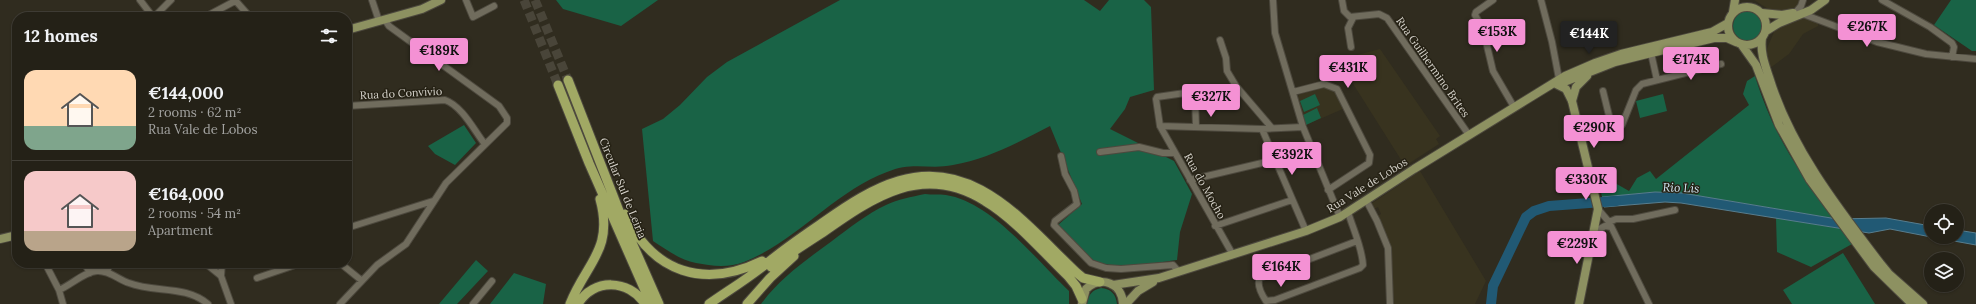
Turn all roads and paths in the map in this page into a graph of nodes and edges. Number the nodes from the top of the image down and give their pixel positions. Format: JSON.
{"nodes":[{"id":1,"x":140,"y":0,"type":"edge"},
{"id":2,"x":171,"y":0,"type":"edge"},
{"id":3,"x":235,"y":0,"type":"edge"},
{"id":4,"x":372,"y":0,"type":"edge"},
{"id":5,"x":441,"y":0,"type":"edge"},
{"id":6,"x":466,"y":0,"type":"edge"},
{"id":7,"x":1272,"y":0,"type":"edge"},
{"id":8,"x":1342,"y":0,"type":"edge"},
{"id":9,"x":1493,"y":0,"type":"edge"},
{"id":10,"x":1541,"y":0,"type":"edge"},
{"id":11,"x":1735,"y":0,"type":"edge"},
{"id":12,"x":1748,"y":0,"type":"edge"},
{"id":13,"x":1803,"y":0,"type":"edge"},
{"id":14,"x":1825,"y":0,"type":"edge"},
{"id":15,"x":1882,"y":0,"type":"edge"},
{"id":16,"x":494,"y":6,"type":"dead end"},
{"id":17,"x":1753,"y":7,"type":"junction"},
{"id":18,"x":150,"y":12,"type":"edge"},
{"id":19,"x":159,"y":12,"type":"edge"},
{"id":20,"x":214,"y":12,"type":"edge"},
{"id":21,"x":246,"y":12,"type":"edge"},
{"id":22,"x":1733,"y":12,"type":"junction"},
{"id":23,"x":1762,"y":13,"type":"junction"},
{"id":24,"x":1799,"y":13,"type":"junction"},
{"id":25,"x":1353,"y":18,"type":"junction"},
{"id":26,"x":382,"y":21,"type":"junction"},
{"id":27,"x":1728,"y":23,"type":"junction"},
{"id":28,"x":352,"y":29,"type":"edge"},
{"id":29,"x":1764,"y":35,"type":"junction"},
{"id":30,"x":1220,"y":40,"type":"dead end"},
{"id":31,"x":1739,"y":43,"type":"junction"},
{"id":32,"x":1351,"y":47,"type":"dead end"},
{"id":33,"x":1651,"y":53,"type":"junction"},
{"id":34,"x":1952,"y":57,"type":"junction"},
{"id":35,"x":1976,"y":59,"type":"edge"},
{"id":36,"x":1720,"y":64,"type":"dead end"},
{"id":37,"x":1581,"y":69,"type":"junction"},
{"id":38,"x":1592,"y":72,"type":"junction"},
{"id":39,"x":568,"y":80,"type":"tunnel mouth"},
{"id":40,"x":1570,"y":80,"type":"junction"},
{"id":41,"x":1657,"y":80,"type":"junction"},
{"id":42,"x":1554,"y":83,"type":"junction"},
{"id":43,"x":558,"y":85,"type":"tunnel mouth"},
{"id":44,"x":1603,"y":90,"type":"dead end"},
{"id":45,"x":1293,"y":92,"type":"junction"},
{"id":46,"x":1571,"y":97,"type":"junction"},
{"id":47,"x":352,"y":106,"type":"edge"},
{"id":48,"x":1514,"y":106,"type":"junction"},
{"id":49,"x":1160,"y":126,"type":"junction"},
{"id":50,"x":1196,"y":127,"type":"junction"},
{"id":51,"x":1271,"y":127,"type":"junction"},
{"id":52,"x":1303,"y":127,"type":"junction"},
{"id":53,"x":1612,"y":128,"type":"junction"},
{"id":54,"x":1262,"y":129,"type":"junction"},
{"id":55,"x":1469,"y":135,"type":"junction"},
{"id":56,"x":1581,"y":137,"type":"junction"},
{"id":57,"x":484,"y":144,"type":"junction"},
{"id":58,"x":1100,"y":152,"type":"dead end"},
{"id":59,"x":1175,"y":153,"type":"junction"},
{"id":60,"x":1061,"y":156,"type":"dead end"},
{"id":61,"x":1275,"y":160,"type":"junction"},
{"id":62,"x":589,"y":163,"type":"junction"},
{"id":63,"x":1190,"y":180,"type":"junction"},
{"id":64,"x":610,"y":189,"type":"junction"},
{"id":65,"x":1328,"y":190,"type":"junction"},
{"id":66,"x":1292,"y":200,"type":"junction"},
{"id":67,"x":1366,"y":200,"type":"junction"},
{"id":68,"x":1830,"y":200,"type":"junction"},
{"id":69,"x":433,"y":201,"type":"junction"},
{"id":70,"x":1598,"y":209,"type":"junction"},
{"id":71,"x":1675,"y":210,"type":"dead end"},
{"id":72,"x":1348,"y":212,"type":"junction"},
{"id":73,"x":1340,"y":217,"type":"junction"},
{"id":74,"x":1610,"y":225,"type":"junction"},
{"id":75,"x":352,"y":226,"type":"edge"},
{"id":76,"x":1216,"y":226,"type":"junction"},
{"id":77,"x":1306,"y":231,"type":"junction"},
{"id":78,"x":1594,"y":232,"type":"junction"},
{"id":79,"x":12,"y":236,"type":"edge"},
{"id":80,"x":814,"y":238,"type":"junction"},
{"id":81,"x":1857,"y":238,"type":"junction"},
{"id":82,"x":0,"y":239,"type":"edge"},
{"id":83,"x":1357,"y":241,"type":"junction"},
{"id":84,"x":778,"y":254,"type":"junction"},
{"id":85,"x":1233,"y":255,"type":"junction"},
{"id":86,"x":48,"y":268,"type":"edge"},
{"id":87,"x":87,"y":268,"type":"edge"},
{"id":88,"x":108,"y":268,"type":"edge"},
{"id":89,"x":211,"y":268,"type":"edge"},
{"id":90,"x":222,"y":268,"type":"edge"},
{"id":91,"x":286,"y":268,"type":"edge"},
{"id":92,"x":346,"y":268,"type":"edge"},
{"id":93,"x":107,"y":272,"type":"junction"},
{"id":94,"x":1180,"y":272,"type":"junction"},
{"id":95,"x":90,"y":273,"type":"junction"},
{"id":96,"x":221,"y":276,"type":"junction"},
{"id":97,"x":257,"y":278,"type":"dead end"},
{"id":98,"x":1159,"y":278,"type":"junction"},
{"id":99,"x":361,"y":280,"type":"junction"},
{"id":100,"x":492,"y":281,"type":"dead end"},
{"id":101,"x":1100,"y":282,"type":"junction"},
{"id":102,"x":1113,"y":285,"type":"junction"},
{"id":103,"x":59,"y":290,"type":"junction"},
{"id":104,"x":1081,"y":302,"type":"edge"},
{"id":105,"x":63,"y":304,"type":"edge"},
{"id":106,"x":208,"y":304,"type":"edge"},
{"id":107,"x":232,"y":304,"type":"edge"},
{"id":108,"x":340,"y":304,"type":"edge"},
{"id":109,"x":473,"y":304,"type":"edge"},
{"id":110,"x":570,"y":304,"type":"edge"},
{"id":111,"x":578,"y":304,"type":"edge"},
{"id":112,"x":644,"y":304,"type":"edge"},
{"id":113,"x":651,"y":304,"type":"edge"},
{"id":114,"x":659,"y":304,"type":"edge"},
{"id":115,"x":708,"y":304,"type":"edge"},
{"id":116,"x":718,"y":304,"type":"edge"},
{"id":117,"x":747,"y":304,"type":"edge"},
{"id":118,"x":1124,"y":304,"type":"edge"},
{"id":119,"x":1390,"y":304,"type":"edge"},
{"id":120,"x":1579,"y":304,"type":"edge"},
{"id":121,"x":1649,"y":304,"type":"edge"},
{"id":122,"x":1912,"y":304,"type":"edge"},
{"id":123,"x":1923,"y":304,"type":"edge"}],
"edges":[{"from":1,"to":18,"type":"street"},
{"from":2,"to":19,"type":"street"},
{"from":3,"to":20,"type":"street"},
{"from":3,"to":21,"type":"street"},
{"from":4,"to":26,"type":"street"},
{"from":5,"to":26,"type":"main road"},
{"from":6,"to":16,"type":"street"},
{"from":7,"to":45,"type":"street"},
{"from":8,"to":25,"type":"street"},
{"from":9,"to":48,"type":"street"},
{"from":10,"to":42,"type":"street"},
{"from":11,"to":22,"type":"main road"},
{"from":12,"to":17,"type":"main road"},
{"from":13,"to":24,"type":"street"},
{"from":14,"to":24,"type":"main road"},
{"from":15,"to":34,"type":"street"},
{"from":17,"to":22,"type":"main road"},
{"from":17,"to":23,"type":"main road"},
{"from":22,"to":27,"type":"main road"},
{"from":23,"to":24,"type":"main road"},
{"from":23,"to":29,"type":"main road"},
{"from":24,"to":29,"type":"main road"},
{"from":24,"to":34,"type":"street"},
{"from":25,"to":32,"type":"street"},
{"from":25,"to":55,"type":"street","name":"Rua Guilhermino Brites"},
{"from":26,"to":28,"type":"main road"},
{"from":26,"to":57,"type":"street"},
{"from":27,"to":31,"type":"main road"},
{"from":27,"to":37,"type":"main road","name":"Rua Vale de Lobos"},
{"from":29,"to":31,"type":"main road"},
{"from":29,"to":68,"type":"main road"},
{"from":30,"to":51,"type":"street"},
{"from":31,"to":33,"type":"main road","name":"Rua Vale de Lobos"},
{"from":31,"to":68,"type":"main road"},
{"from":33,"to":38,"type":"main road","name":"Rua Vale de Lobos"},
{"from":33,"to":41,"type":"street"},
{"from":34,"to":35,"type":"street"},
{"from":36,"to":41,"type":"street"},
{"from":37,"to":40,"type":"main road","name":"Rua Vale de Lobos"},
{"from":37,"to":42,"type":"main road","name":"Rua Vale de Lobos"},
{"from":38,"to":40,"type":"main road","name":"Rua Vale de Lobos"},
{"from":38,"to":46,"type":"main road"},
{"from":39,"to":64,"type":"highway","name":"Circular Sul de Leiria"},
{"from":40,"to":42,"type":"main road","name":"Rua Vale de Lobos"},
{"from":40,"to":46,"type":"main road"},
{"from":41,"to":53,"type":"street"},
{"from":42,"to":46,"type":"main road"},
{"from":42,"to":48,"type":"main road","name":"Rua Vale de Lobos"},
{"from":43,"to":62,"type":"highway","name":"Circular Sul de Leiria"},
{"from":44,"to":53,"type":"street"},
{"from":45,"to":52,"type":"street"},
{"from":45,"to":65,"type":"street"},
{"from":46,"to":56,"type":"main road"},
{"from":47,"to":57,"type":"street","name":"Rua do Convívio"},
{"from":48,"to":55,"type":"main road","name":"Rua Vale de Lobos"},
{"from":49,"to":50,"type":"street"},
{"from":49,"to":50,"type":"street"},
{"from":49,"to":59,"type":"street","name":"Rua do Mocho"},
{"from":50,"to":54,"type":"street"},
{"from":51,"to":52,"type":"street"},
{"from":51,"to":54,"type":"street"},
{"from":52,"to":65,"type":"street"},
{"from":53,"to":56,"type":"street"},
{"from":54,"to":61,"type":"street"},
{"from":55,"to":67,"type":"main road","name":"Rua Vale de Lobos"},
{"from":56,"to":70,"type":"main road"},
{"from":57,"to":69,"type":"street"},
{"from":58,"to":59,"type":"street"},
{"from":59,"to":63,"type":"street","name":"Rua do Mocho"},
{"from":60,"to":94,"type":"street"},
{"from":61,"to":63,"type":"street"},
{"from":61,"to":66,"type":"street"},
{"from":62,"to":110,"type":"highway"},
{"from":62,"to":113,"type":"highway","name":"Circular Sul de Leiria"},
{"from":63,"to":76,"type":"street","name":"Rua do Mocho"},
{"from":64,"to":84,"type":"highway"},
{"from":64,"to":114,"type":"highway","name":"Circular Sul de Leiria"},
{"from":65,"to":73,"type":"street"},
{"from":66,"to":76,"type":"street"},
{"from":66,"to":77,"type":"street"},
{"from":67,"to":72,"type":"main road","name":"Rua Vale de Lobos"},
{"from":67,"to":119,"type":"street"},
{"from":68,"to":81,"type":"main road"},
{"from":69,"to":75,"type":"street"},
{"from":69,"to":99,"type":"street"},
{"from":70,"to":74,"type":"street"},
{"from":70,"to":78,"type":"main road"},
{"from":71,"to":74,"type":"street"},
{"from":72,"to":73,"type":"main road","name":"Rua Vale de Lobos"},
{"from":72,"to":83,"type":"street"},
{"from":73,"to":77,"type":"main road","name":"Rua Vale de Lobos"},
{"from":74,"to":78,"type":"street"},
{"from":74,"to":121,"type":"street"},
{"from":76,"to":85,"type":"street","name":"Rua do Mocho"},
{"from":77,"to":85,"type":"main road","name":"Rua Vale de Lobos"},
{"from":78,"to":120,"type":"main road"},
{"from":79,"to":82,"type":"main road"},
{"from":80,"to":104,"type":"highway"},
{"from":80,"to":116,"type":"highway"},
{"from":80,"to":117,"type":"highway"},
{"from":81,"to":122,"type":"main road"},
{"from":81,"to":123,"type":"main road"},
{"from":83,"to":83,"type":"street"},
{"from":84,"to":101,"type":"highway"},
{"from":84,"to":115,"type":"highway"},
{"from":85,"to":94,"type":"main road","name":"Rua Vale de Lobos"},
{"from":86,"to":103,"type":"street"},
{"from":87,"to":95,"type":"street"},
{"from":88,"to":93,"type":"street"},
{"from":89,"to":96,"type":"street"},
{"from":90,"to":96,"type":"street"},
{"from":91,"to":97,"type":"street"},
{"from":92,"to":99,"type":"street"},
{"from":93,"to":95,"type":"street"},
{"from":93,"to":106,"type":"street"},
{"from":94,"to":98,"type":"main road","name":"Rua Vale de Lobos"},
{"from":95,"to":103,"type":"street"},
{"from":96,"to":107,"type":"street"},
{"from":98,"to":102,"type":"main road"},
{"from":98,"to":118,"type":"main road"},
{"from":99,"to":108,"type":"street"},
{"from":100,"to":109,"type":"street"},
{"from":101,"to":102,"type":"main road"},
{"from":101,"to":104,"type":"main road"},
{"from":102,"to":118,"type":"main road"},
{"from":103,"to":105,"type":"street"},
{"from":111,"to":112,"type":"highway"}]}
